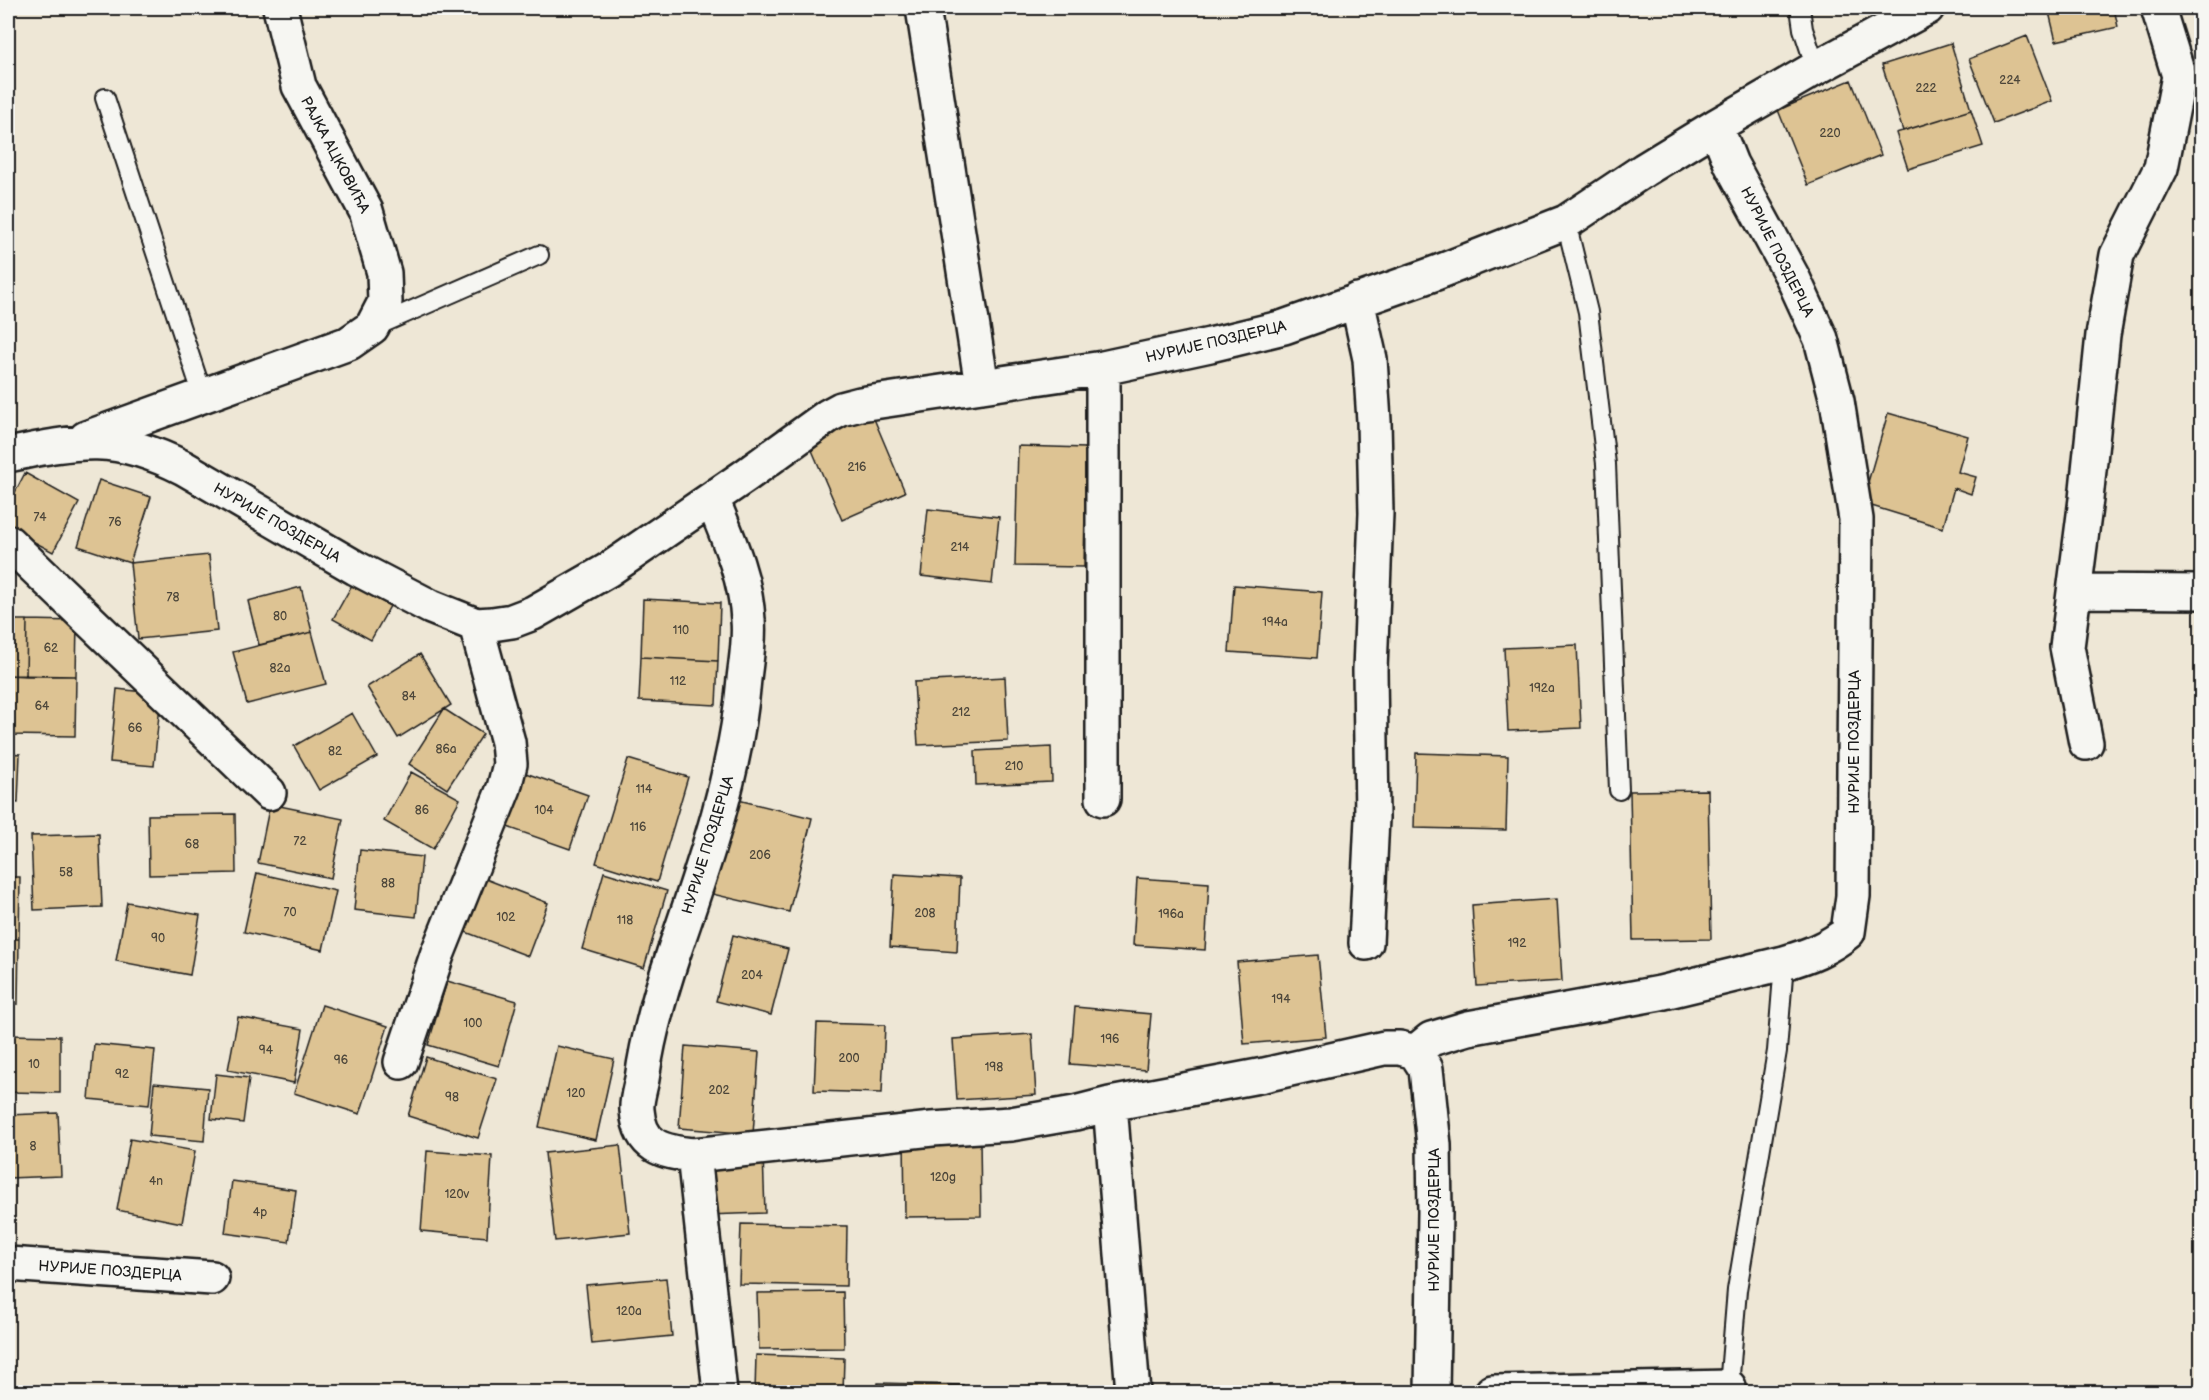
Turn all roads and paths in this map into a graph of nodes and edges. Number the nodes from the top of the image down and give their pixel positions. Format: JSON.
{"nodes":[{"id":1,"x":280,"y":8,"type":"edge"},
{"id":2,"x":923,"y":8,"type":"edge"},
{"id":3,"x":1800,"y":8,"type":"edge"},
{"id":4,"x":1927,"y":8,"type":"edge"},
{"id":5,"x":2158,"y":8,"type":"edge"},
{"id":6,"x":1816,"y":68,"type":"junction"},
{"id":7,"x":105,"y":98,"type":"dead end"},
{"id":8,"x":1716,"y":126,"type":"junction"},
{"id":9,"x":1566,"y":222,"type":"junction"},
{"id":10,"x":539,"y":255,"type":"dead end"},
{"id":11,"x":1357,"y":300,"type":"junction"},
{"id":12,"x":379,"y":315,"type":"junction"},
{"id":13,"x":1103,"y":368,"type":"junction"},
{"id":14,"x":982,"y":386,"type":"junction"},
{"id":15,"x":203,"y":396,"type":"junction"},
{"id":16,"x":72,"y":443,"type":"junction"},
{"id":17,"x":8,"y":454,"type":"edge"},
{"id":18,"x":712,"y":499,"type":"junction"},
{"id":19,"x":8,"y":542,"type":"edge"},
{"id":20,"x":2074,"y":591,"type":"junction"},
{"id":21,"x":2202,"y":592,"type":"edge"},
{"id":22,"x":476,"y":625,"type":"junction"},
{"id":23,"x":2086,"y":743,"type":"dead end"},
{"id":24,"x":1619,"y":790,"type":"dead end"},
{"id":25,"x":269,"y":793,"type":"dead end"},
{"id":26,"x":1102,"y":800,"type":"dead end"},
{"id":27,"x":1366,"y":943,"type":"dead end"},
{"id":28,"x":1784,"y":963,"type":"junction"},
{"id":29,"x":1415,"y":1052,"type":"junction"},
{"id":30,"x":401,"y":1062,"type":"dead end"},
{"id":31,"x":1110,"y":1104,"type":"junction"},
{"id":32,"x":694,"y":1155,"type":"junction"},
{"id":33,"x":8,"y":1264,"type":"edge"},
{"id":34,"x":212,"y":1278,"type":"dead end"},
{"id":35,"x":1729,"y":1390,"type":"edge"},
{"id":36,"x":720,"y":1392,"type":"edge"},
{"id":37,"x":1133,"y":1392,"type":"edge"},
{"id":38,"x":1432,"y":1392,"type":"edge"},
{"id":39,"x":1492,"y":1392,"type":"edge"}],
"edges":[{"from":1,"to":12,"type":"street","name":"РАЈКА АЦКОВИЋА"},
{"from":2,"to":14,"type":"street"},
{"from":3,"to":6,"type":"lane"},
{"from":4,"to":6,"type":"street","name":"НУРИЈЕ ПОЗДЕРЦА"},
{"from":5,"to":20,"type":"street"},
{"from":6,"to":8,"type":"street","name":"НУРИЈЕ ПОЗДЕРЦА"},
{"from":7,"to":15,"type":"lane"},
{"from":8,"to":9,"type":"street","name":"НУРИЈЕ ПОЗДЕРЦА"},
{"from":8,"to":28,"type":"street","name":"НУРИЈЕ ПОЗДЕРЦА"},
{"from":9,"to":11,"type":"street","name":"НУРИЈЕ ПОЗДЕРЦА"},
{"from":9,"to":24,"type":"lane"},
{"from":10,"to":12,"type":"lane","name":"НУРИЈЕ ПОЗДЕРЦА"},
{"from":11,"to":13,"type":"street","name":"НУРИЈЕ ПОЗДЕРЦА"},
{"from":11,"to":27,"type":"street"},
{"from":12,"to":15,"type":"street","name":"НУРИЈЕ ПОЗДЕРЦА"},
{"from":13,"to":14,"type":"street","name":"НУРИЈЕ ПОЗДЕРЦА"},
{"from":13,"to":26,"type":"street"},
{"from":14,"to":18,"type":"street","name":"НУРИЈЕ ПОЗДЕРЦА"},
{"from":15,"to":16,"type":"street","name":"НУРИЈЕ ПОЗДЕРЦА"},
{"from":16,"to":17,"type":"street","name":"НУРИЈЕ ПОЗДЕРЦА"},
{"from":16,"to":22,"type":"street","name":"НУРИЈЕ ПОЗДЕРЦА"},
{"from":18,"to":22,"type":"street","name":"НУРИЈЕ ПОЗДЕРЦА"},
{"from":18,"to":32,"type":"street","name":"НУРИЈЕ ПОЗДЕРЦА"},
{"from":19,"to":25,"type":"street"},
{"from":20,"to":21,"type":"street"},
{"from":20,"to":23,"type":"street"},
{"from":22,"to":30,"type":"street"},
{"from":28,"to":29,"type":"street","name":"НУРИЈЕ ПОЗДЕРЦА"},
{"from":28,"to":35,"type":"lane"},
{"from":29,"to":31,"type":"street","name":"НУРИЈЕ ПОЗДЕРЦА"},
{"from":29,"to":38,"type":"street","name":"НУРИЈЕ ПОЗДЕРЦА"},
{"from":31,"to":32,"type":"street","name":"НУРИЈЕ ПОЗДЕРЦА"},
{"from":31,"to":37,"type":"street"},
{"from":32,"to":36,"type":"street"},
{"from":33,"to":34,"type":"street","name":"НУРИЈЕ ПОЗДЕРЦА"},
{"from":35,"to":39,"type":"street"}]}
